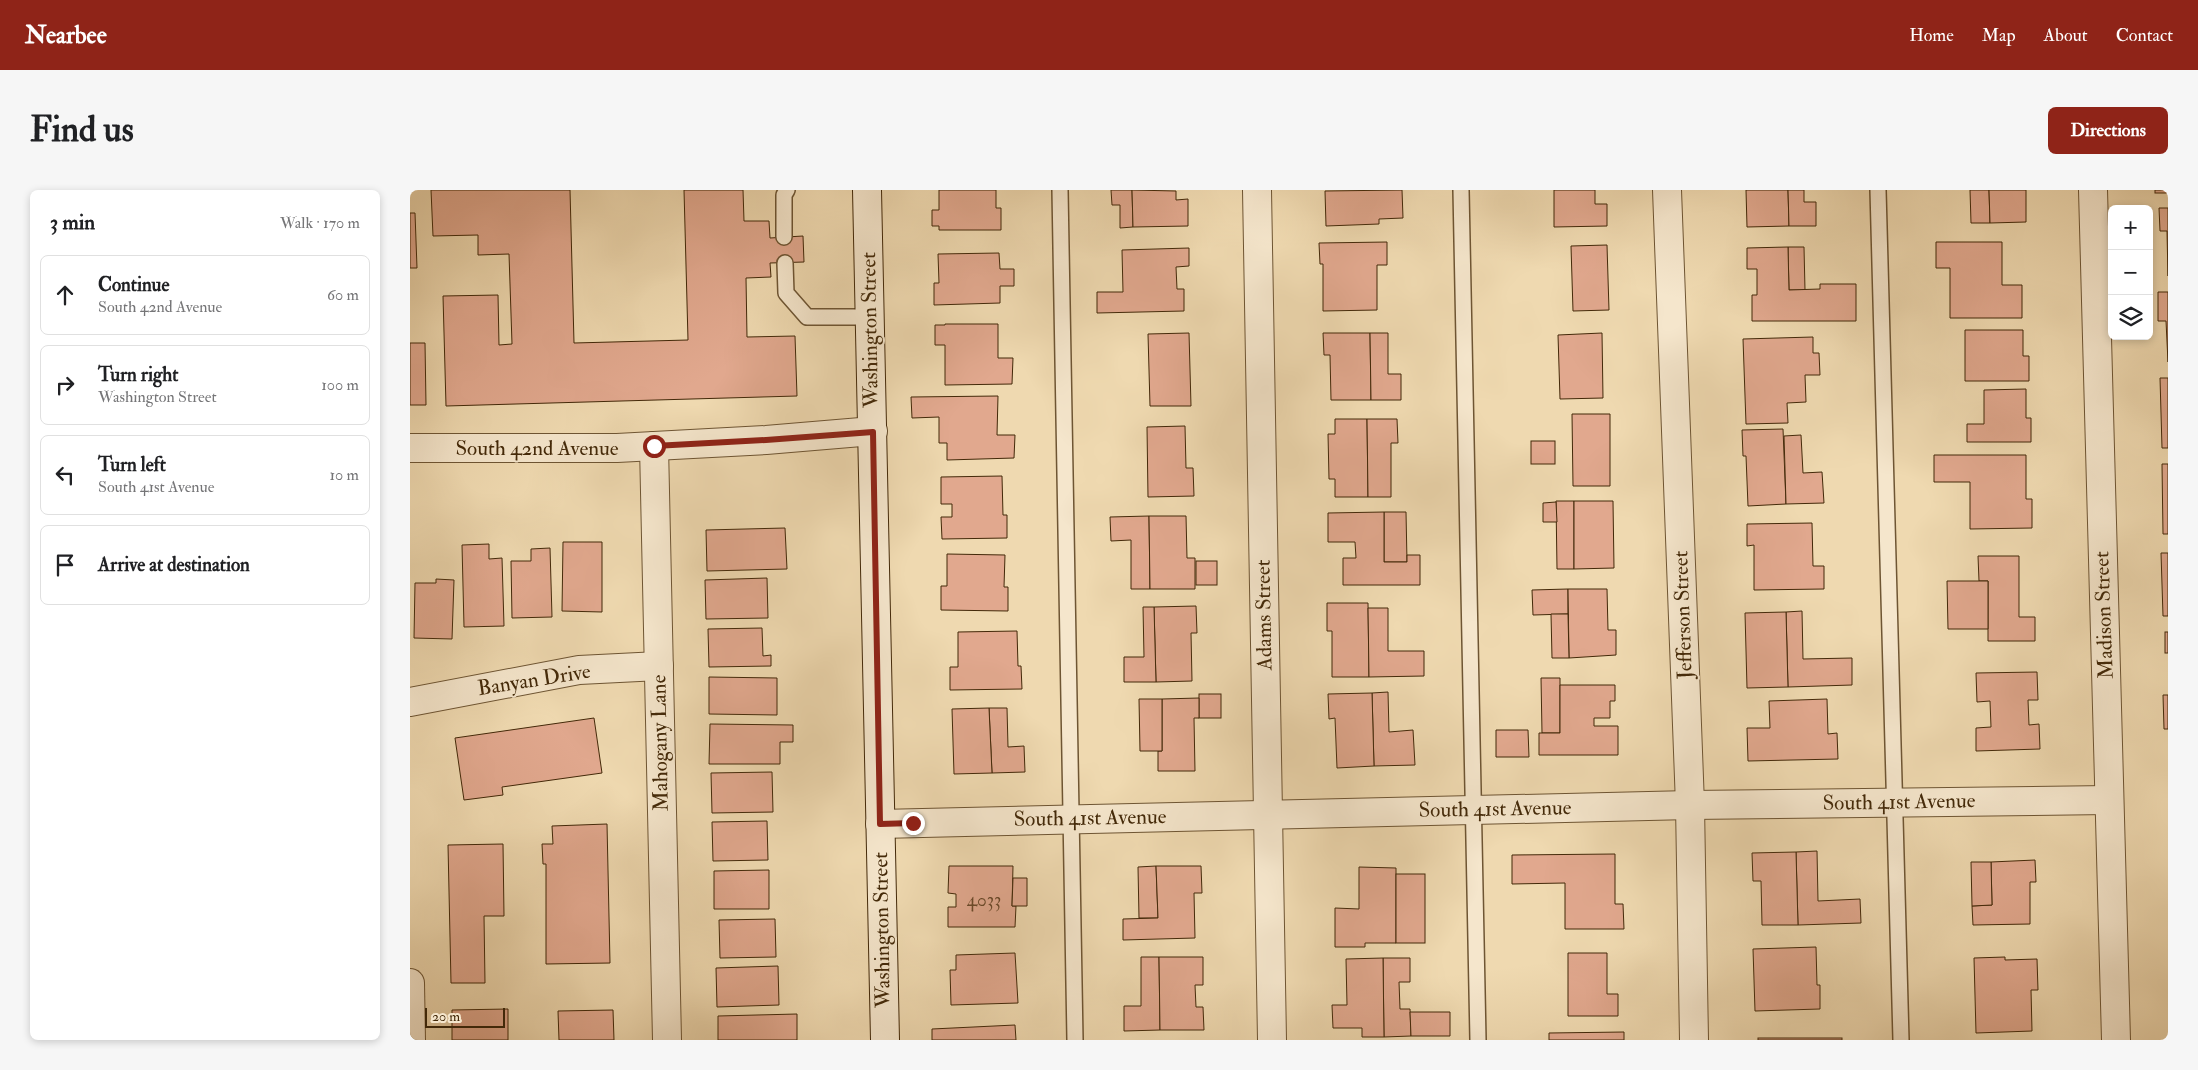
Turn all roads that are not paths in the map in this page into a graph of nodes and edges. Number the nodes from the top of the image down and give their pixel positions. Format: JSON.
{"nodes":[{"id":1,"x":788,"y":190,"type":"edge"},
{"id":2,"x":866,"y":190,"type":"edge"},
{"id":3,"x":1060,"y":190,"type":"edge"},
{"id":4,"x":1257,"y":190,"type":"edge"},
{"id":5,"x":1461,"y":190,"type":"edge"},
{"id":6,"x":1667,"y":190,"type":"edge"},
{"id":7,"x":1878,"y":190,"type":"edge"},
{"id":8,"x":2093,"y":190,"type":"edge"},
{"id":9,"x":784,"y":237,"type":"dead end"},
{"id":10,"x":785,"y":263,"type":"dead end"},
{"id":11,"x":870,"y":317,"type":"junction"},
{"id":12,"x":873,"y":432,"type":"junction"},
{"id":13,"x":654,"y":446,"type":"junction"},
{"id":14,"x":410,"y":448,"type":"edge"},
{"id":15,"x":659,"y":666,"type":"junction"},
{"id":16,"x":410,"y":702,"type":"edge"},
{"id":17,"x":2109,"y":800,"type":"junction"},
{"id":18,"x":1894,"y":802,"type":"junction"},
{"id":19,"x":1690,"y":804,"type":"junction"},
{"id":20,"x":1473,"y":809,"type":"junction"},
{"id":21,"x":1267,"y":814,"type":"junction"},
{"id":22,"x":1070,"y":819,"type":"junction"},
{"id":23,"x":880,"y":824,"type":"junction"},
{"id":24,"x":410,"y":983,"type":"edge"},
{"id":25,"x":411,"y":1040,"type":"edge"},
{"id":26,"x":667,"y":1040,"type":"edge"},
{"id":27,"x":885,"y":1040,"type":"edge"},
{"id":28,"x":1075,"y":1040,"type":"edge"},
{"id":29,"x":1272,"y":1040,"type":"edge"},
{"id":30,"x":1478,"y":1040,"type":"edge"},
{"id":31,"x":1694,"y":1040,"type":"edge"},
{"id":32,"x":1901,"y":1040,"type":"edge"},
{"id":33,"x":2116,"y":1040,"type":"edge"}],
"edges":[{"from":1,"to":9,"type":"lane"},
{"from":2,"to":11,"type":"street","name":"Washington Street"},
{"from":3,"to":22,"type":"lane"},
{"from":4,"to":21,"type":"street","name":"Adams Street"},
{"from":5,"to":20,"type":"lane"},
{"from":6,"to":19,"type":"street","name":"Jefferson Street"},
{"from":7,"to":18,"type":"lane"},
{"from":8,"to":17,"type":"street","name":"Madison Street"},
{"from":10,"to":11,"type":"lane"},
{"from":11,"to":12,"type":"street","name":"Washington Street"},
{"from":12,"to":13,"type":"street","name":"South 42nd Avenue"},
{"from":12,"to":23,"type":"street","name":"Washington Street"},
{"from":13,"to":14,"type":"street","name":"South 42nd Avenue"},
{"from":13,"to":15,"type":"street","name":"Mahogany Lane"},
{"from":15,"to":16,"type":"street","name":"Banyan Drive"},
{"from":15,"to":26,"type":"street","name":"Mahogany Lane"},
{"from":17,"to":18,"type":"street","name":"South 41st Avenue"},
{"from":17,"to":33,"type":"street","name":"Madison Street"},
{"from":18,"to":19,"type":"street","name":"South 41st Avenue"},
{"from":18,"to":32,"type":"lane"},
{"from":19,"to":20,"type":"street","name":"South 41st Avenue"},
{"from":19,"to":31,"type":"street","name":"Jefferson Street"},
{"from":20,"to":21,"type":"street","name":"South 41st Avenue"},
{"from":20,"to":30,"type":"lane"},
{"from":21,"to":22,"type":"street","name":"South 41st Avenue"},
{"from":21,"to":29,"type":"street","name":"Adams Street"},
{"from":22,"to":23,"type":"street","name":"South 41st Avenue"},
{"from":22,"to":28,"type":"lane"},
{"from":23,"to":27,"type":"street","name":"Washington Street"},
{"from":24,"to":25,"type":"street"}]}
